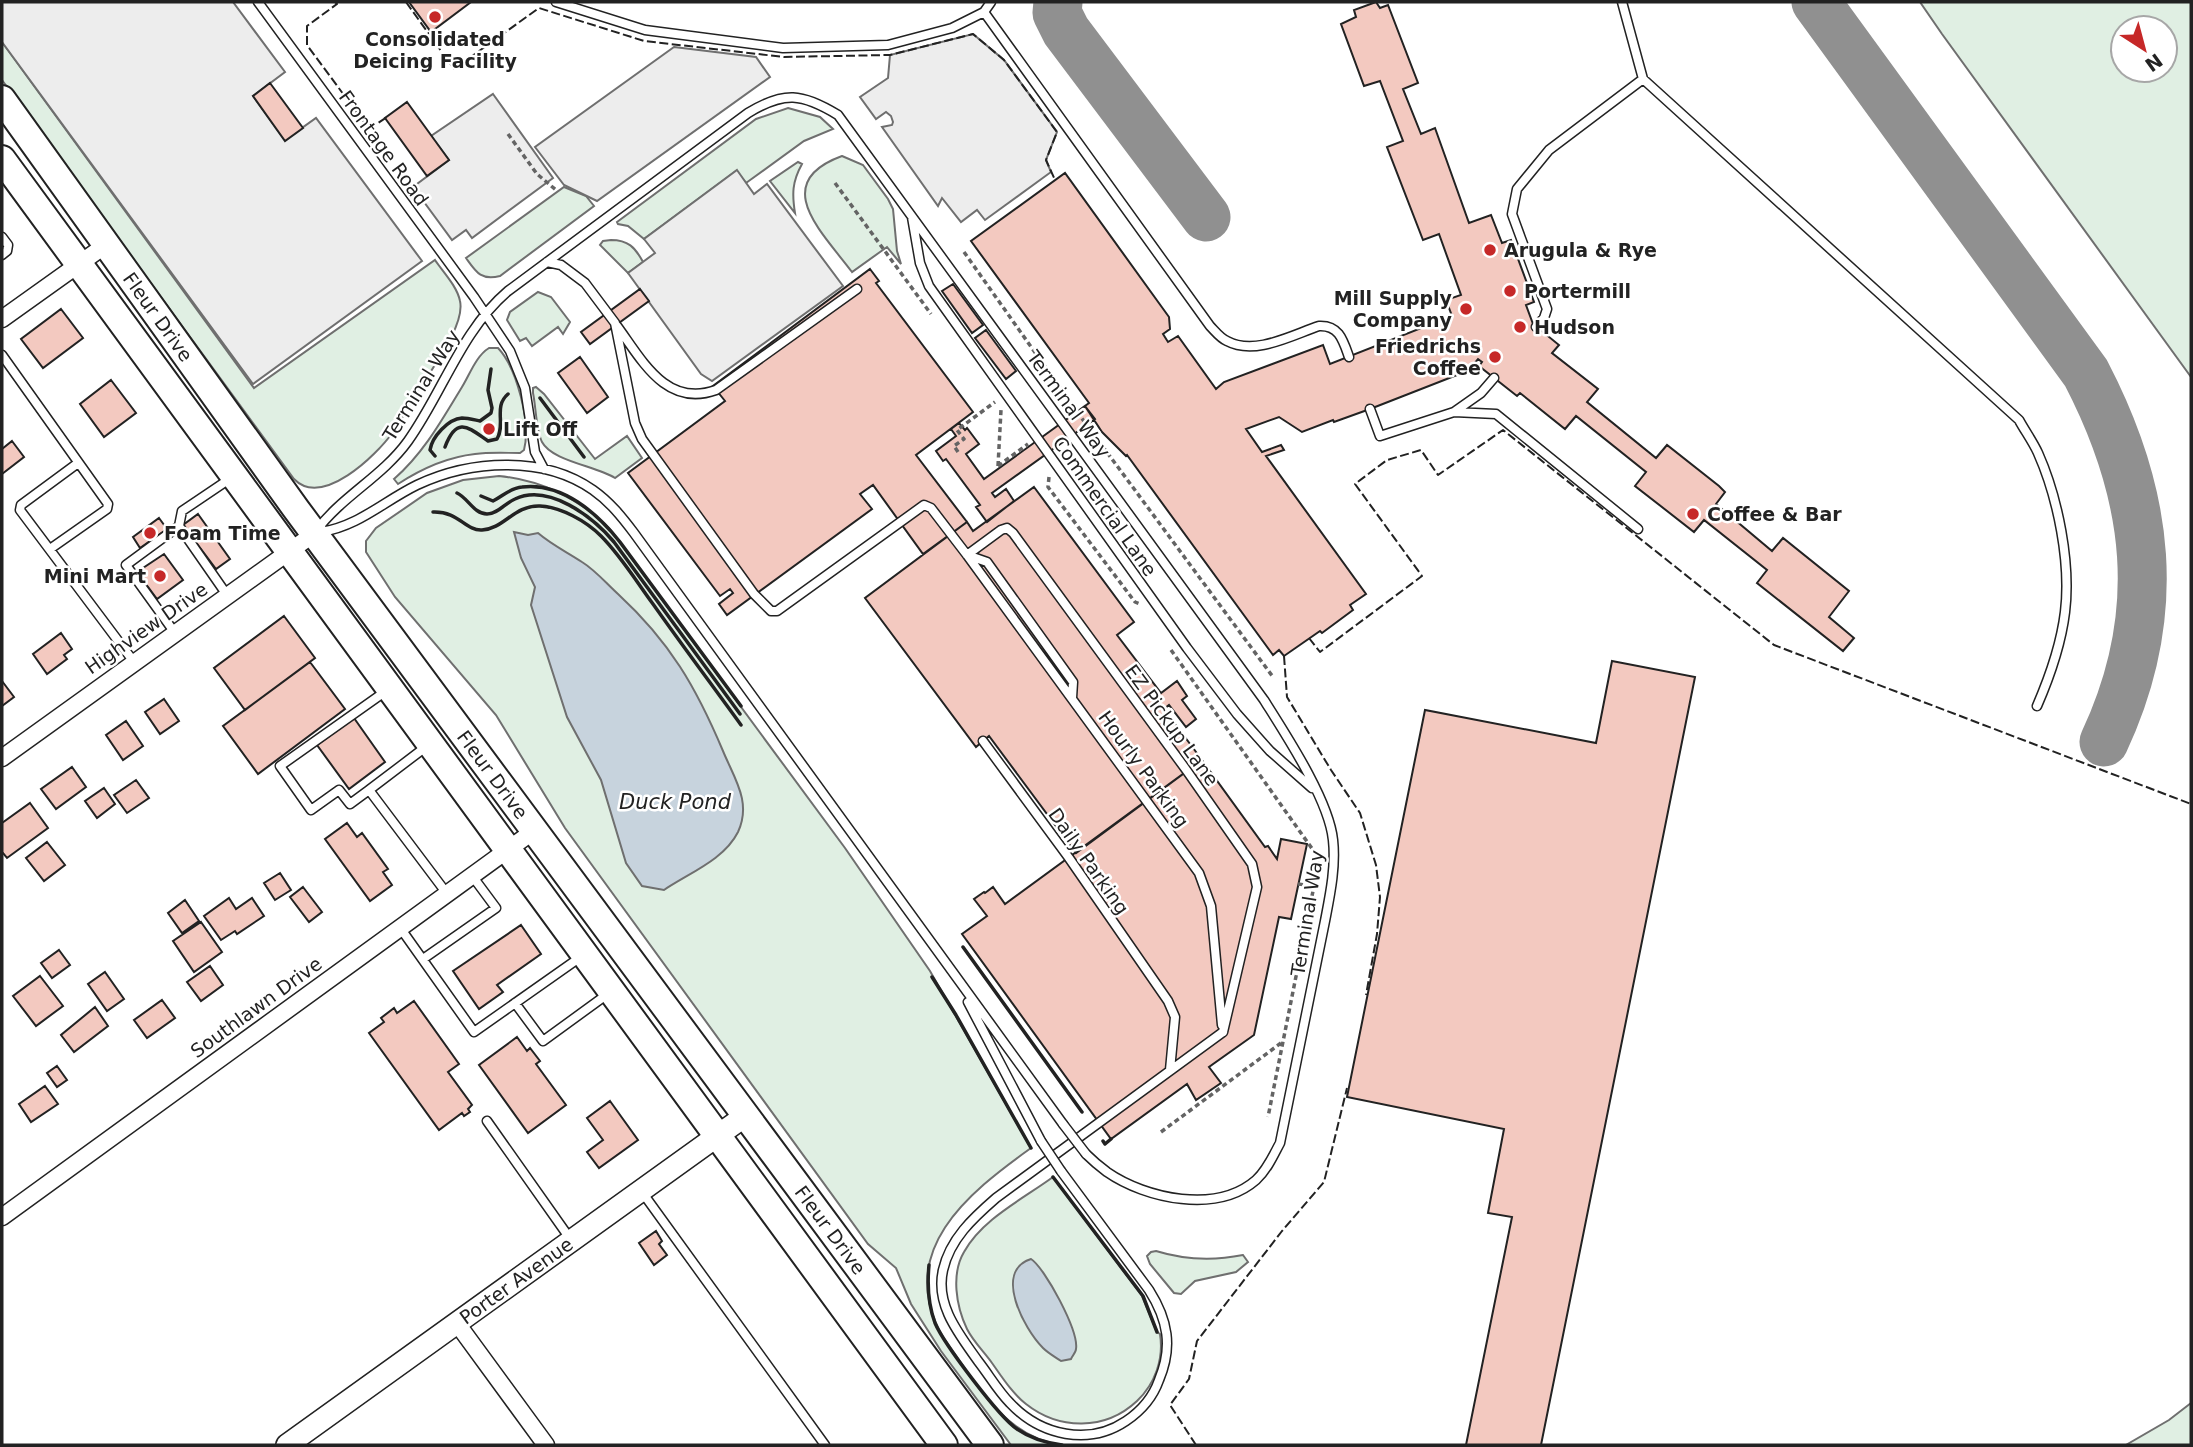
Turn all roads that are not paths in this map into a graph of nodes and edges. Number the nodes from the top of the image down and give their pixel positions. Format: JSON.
{"nodes":[{"id":1,"x":258,"y":2,"type":"edge"},
{"id":2,"x":556,"y":2,"type":"edge"},
{"id":3,"x":991,"y":2,"type":"edge"},
{"id":4,"x":1622,"y":2,"type":"edge"},
{"id":5,"x":984,"y":12,"type":"junction"},
{"id":6,"x":1643,"y":79,"type":"junction"},
{"id":7,"x":2,"y":99,"type":"edge"},
{"id":8,"x":2,"y":159,"type":"edge"},
{"id":9,"x":911,"y":214,"type":"junction"},
{"id":10,"x":2,"y":237,"type":"edge"},
{"id":11,"x":107,"y":244,"type":"junction"},
{"id":12,"x":2,"y":255,"type":"edge"},
{"id":13,"x":547,"y":262,"type":"junction"},
{"id":14,"x":81,"y":264,"type":"junction"},
{"id":15,"x":857,"y":289,"type":"dead end"},
{"id":16,"x":485,"y":313,"type":"junction"},
{"id":17,"x":2,"y":319,"type":"edge"},
{"id":18,"x":615,"y":323,"type":"junction"},
{"id":19,"x":1536,"y":327,"type":"dead end"},
{"id":20,"x":2,"y":355,"type":"edge"},
{"id":21,"x":1349,"y":357,"type":"dead end"},
{"id":22,"x":1494,"y":378,"type":"dead end"},
{"id":23,"x":1370,"y":409,"type":"dead end"},
{"id":24,"x":1454,"y":412,"type":"junction"},
{"id":25,"x":78,"y":463,"type":"junction"},
{"id":26,"x":544,"y":469,"type":"junction"},
{"id":27,"x":234,"y":476,"type":"junction"},
{"id":28,"x":179,"y":526,"type":"junction"},
{"id":29,"x":1638,"y":529,"type":"dead end"},
{"id":30,"x":314,"y":533,"type":"junction"},
{"id":31,"x":50,"y":550,"type":"junction"},
{"id":32,"x":290,"y":552,"type":"junction"},
{"id":33,"x":967,"y":555,"type":"junction"},
{"id":34,"x":228,"y":596,"type":"junction"},
{"id":35,"x":175,"y":632,"type":"junction"},
{"id":36,"x":134,"y":662,"type":"junction"},
{"id":37,"x":389,"y":688,"type":"junction"},
{"id":38,"x":2037,"y":706,"type":"dead end"},
{"id":39,"x":983,"y":741,"type":"dead end"},
{"id":40,"x":430,"y":744,"type":"junction"},
{"id":41,"x":2,"y":758,"type":"edge"},
{"id":42,"x":369,"y":790,"type":"junction"},
{"id":43,"x":1315,"y":790,"type":"junction"},
{"id":44,"x":536,"y":830,"type":"junction"},
{"id":45,"x":509,"y":851,"type":"junction"},
{"id":46,"x":473,"y":877,"type":"junction"},
{"id":47,"x":448,"y":895,"type":"junction"},
{"id":48,"x":401,"y":929,"type":"junction"},
{"id":49,"x":585,"y":955,"type":"junction"},
{"id":50,"x":423,"y":959,"type":"junction"},
{"id":51,"x":957,"y":980,"type":"junction"},
{"id":52,"x":612,"y":992,"type":"junction"},
{"id":53,"x":515,"y":1003,"type":"junction"},
{"id":54,"x":1223,"y":1032,"type":"junction"},
{"id":55,"x":1170,"y":1070,"type":"junction"},
{"id":56,"x":745,"y":1116,"type":"junction"},
{"id":57,"x":486,"y":1121,"type":"dead end"},
{"id":58,"x":717,"y":1135,"type":"junction"},
{"id":59,"x":641,"y":1190,"type":"junction"},
{"id":60,"x":2,"y":1217,"type":"edge"},
{"id":61,"x":571,"y":1240,"type":"junction"},
{"id":62,"x":456,"y":1322,"type":"junction"},
{"id":63,"x":287,"y":1445,"type":"edge"},
{"id":64,"x":546,"y":1445,"type":"edge"},
{"id":65,"x":825,"y":1445,"type":"edge"},
{"id":66,"x":944,"y":1445,"type":"edge"},
{"id":67,"x":990,"y":1445,"type":"edge"}],
"edges":[{"from":1,"to":16,"type":"lane","name":"Frontage Road"},
{"from":2,"to":5,"type":"lane"},
{"from":3,"to":5,"type":"lane"},
{"from":4,"to":6,"type":"lane"},
{"from":5,"to":21,"type":"lane"},
{"from":6,"to":19,"type":"lane"},
{"from":6,"to":38,"type":"lane"},
{"from":7,"to":11,"type":"main road","name":"Fleur Drive"},
{"from":8,"to":14,"type":"main road","name":"Fleur Drive"},
{"from":9,"to":13,"type":"lane","name":"Terminal Way"},
{"from":9,"to":43,"type":"lane","name":"Terminal Way"},
{"from":9,"to":43,"type":"lane","name":"Commercial Lane"},
{"from":10,"to":12,"type":"lane"},
{"from":11,"to":14,"type":"street"},
{"from":11,"to":30,"type":"main road","name":"Fleur Drive"},
{"from":13,"to":16,"type":"lane","name":"Terminal Way"},
{"from":13,"to":18,"type":"lane"},
{"from":14,"to":17,"type":"street"},
{"from":14,"to":27,"type":"main road","name":"Fleur Drive"},
{"from":15,"to":18,"type":"lane"},
{"from":16,"to":26,"type":"lane"},
{"from":16,"to":30,"type":"lane","name":"Terminal Way"},
{"from":18,"to":33,"type":"lane"},
{"from":20,"to":25,"type":"lane"},
{"from":22,"to":24,"type":"lane"},
{"from":23,"to":24,"type":"lane"},
{"from":24,"to":29,"type":"lane"},
{"from":25,"to":31,"type":"lane"},
{"from":25,"to":31,"type":"lane"},
{"from":26,"to":30,"type":"lane","name":"Terminal Way"},
{"from":26,"to":51,"type":"lane","name":"Terminal Way"},
{"from":27,"to":28,"type":"lane"},
{"from":27,"to":32,"type":"main road","name":"Fleur Drive"},
{"from":28,"to":34,"type":"lane"},
{"from":28,"to":35,"type":"lane"},
{"from":30,"to":32,"type":"street","name":"Highview Drive"},
{"from":30,"to":44,"type":"main road","name":"Fleur Drive"},
{"from":31,"to":36,"type":"lane"},
{"from":32,"to":34,"type":"street","name":"Highview Drive"},
{"from":32,"to":37,"type":"main road","name":"Fleur Drive"},
{"from":33,"to":54,"type":"lane","name":"Hourly Parking"},
{"from":33,"to":54,"type":"lane","name":"EZ Pickup Lane"},
{"from":34,"to":35,"type":"street","name":"Highview Drive"},
{"from":35,"to":36,"type":"street","name":"Highview Drive"},
{"from":36,"to":41,"type":"street","name":"Highview Drive"},
{"from":37,"to":40,"type":"main road","name":"Fleur Drive"},
{"from":37,"to":42,"type":"lane"},
{"from":39,"to":55,"type":"lane","name":"Daily Parking"},
{"from":40,"to":42,"type":"lane"},
{"from":40,"to":45,"type":"main road","name":"Fleur Drive"},
{"from":42,"to":47,"type":"lane"},
{"from":43,"to":51,"type":"lane","name":"Terminal Way","bridge":true},
{"from":44,"to":45,"type":"street","name":"Southlawn Drive"},
{"from":44,"to":56,"type":"main road","name":"Fleur Drive"},
{"from":45,"to":46,"type":"street","name":"Southlawn Drive"},
{"from":45,"to":49,"type":"main road","name":"Fleur Drive"},
{"from":46,"to":47,"type":"street","name":"Southlawn Drive"},
{"from":46,"to":50,"type":"lane"},
{"from":47,"to":48,"type":"street","name":"Southlawn Drive"},
{"from":48,"to":50,"type":"lane"},
{"from":48,"to":60,"type":"street","name":"Southlawn Drive"},
{"from":49,"to":52,"type":"main road","name":"Fleur Drive"},
{"from":49,"to":53,"type":"lane"},
{"from":50,"to":53,"type":"lane"},
{"from":51,"to":55,"type":"lane","bridge":true},
{"from":52,"to":53,"type":"lane"},
{"from":52,"to":58,"type":"main road","name":"Fleur Drive"},
{"from":54,"to":55,"type":"lane"},
{"from":56,"to":58,"type":"street","name":"Porter Avenue"},
{"from":56,"to":67,"type":"main road","name":"Fleur Drive"},
{"from":57,"to":61,"type":"lane"},
{"from":58,"to":59,"type":"street","name":"Porter Avenue"},
{"from":58,"to":66,"type":"main road","name":"Fleur Drive"},
{"from":59,"to":61,"type":"street","name":"Porter Avenue"},
{"from":59,"to":65,"type":"lane"},
{"from":61,"to":62,"type":"street","name":"Porter Avenue"},
{"from":62,"to":63,"type":"street","name":"Porter Avenue"},
{"from":62,"to":64,"type":"street"}]}
